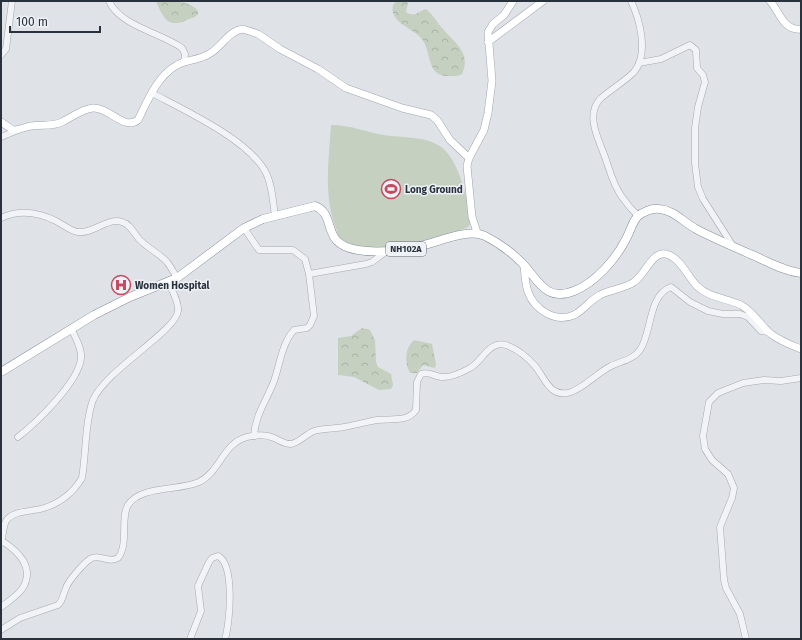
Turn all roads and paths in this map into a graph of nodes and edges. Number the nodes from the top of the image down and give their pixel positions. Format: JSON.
{"nodes":[{"id":1,"x":12,"y":1,"type":"edge"},
{"id":2,"x":109,"y":1,"type":"edge"},
{"id":3,"x":513,"y":1,"type":"edge"},
{"id":4,"x":543,"y":1,"type":"edge"},
{"id":5,"x":631,"y":1,"type":"edge"},
{"id":6,"x":770,"y":1,"type":"edge"},
{"id":7,"x":801,"y":29,"type":"edge"},
{"id":8,"x":488,"y":42,"type":"junction"},
{"id":9,"x":1,"y":55,"type":"edge"},
{"id":10,"x":184,"y":62,"type":"junction"},
{"id":11,"x":639,"y":63,"type":"junction"},
{"id":12,"x":152,"y":93,"type":"junction"},
{"id":13,"x":1,"y":122,"type":"edge"},
{"id":14,"x":18,"y":130,"type":"junction"},
{"id":15,"x":1,"y":137,"type":"edge"},
{"id":16,"x":469,"y":158,"type":"junction"},
{"id":17,"x":275,"y":216,"type":"junction"},
{"id":18,"x":638,"y":216,"type":"junction"},
{"id":19,"x":1,"y":218,"type":"edge"},
{"id":20,"x":244,"y":228,"type":"junction"},
{"id":21,"x":477,"y":232,"type":"junction"},
{"id":22,"x":733,"y":246,"type":"junction"},
{"id":23,"x":387,"y":251,"type":"junction"},
{"id":24,"x":524,"y":265,"type":"junction"},
{"id":25,"x":801,"y":273,"type":"edge"},
{"id":26,"x":309,"y":274,"type":"junction"},
{"id":27,"x":177,"y":278,"type":"junction"},
{"id":28,"x":168,"y":282,"type":"junction"},
{"id":29,"x":71,"y":328,"type":"junction"},
{"id":30,"x":769,"y":332,"type":"junction"},
{"id":31,"x":801,"y":349,"type":"edge"},
{"id":32,"x":1,"y":372,"type":"edge"},
{"id":33,"x":801,"y":378,"type":"edge"},
{"id":34,"x":254,"y":436,"type":"junction"},
{"id":35,"x":18,"y":437,"type":"dead end"},
{"id":36,"x":1,"y":542,"type":"edge"},
{"id":37,"x":1,"y":607,"type":"edge"},
{"id":38,"x":1,"y":630,"type":"edge"},
{"id":39,"x":190,"y":639,"type":"edge"},
{"id":40,"x":225,"y":639,"type":"edge"},
{"id":41,"x":746,"y":639,"type":"edge"}],
"edges":[{"from":1,"to":9,"type":"street"},
{"from":2,"to":10,"type":"street"},
{"from":3,"to":8,"type":"main road"},
{"from":4,"to":8,"type":"main road"},
{"from":5,"to":11,"type":"street"},
{"from":6,"to":7,"type":"main road"},
{"from":8,"to":16,"type":"main road"},
{"from":10,"to":12,"type":"main road"},
{"from":10,"to":16,"type":"main road"},
{"from":11,"to":18,"type":"street"},
{"from":11,"to":22,"type":"street"},
{"from":12,"to":14,"type":"main road"},
{"from":12,"to":17,"type":"street"},
{"from":13,"to":14,"type":"main road"},
{"from":14,"to":15,"type":"street"},
{"from":16,"to":21,"type":"main road"},
{"from":17,"to":20,"type":"highway","number":"NH102A"},
{"from":17,"to":23,"type":"highway","number":"NH102A"},
{"from":18,"to":22,"type":"highway"},
{"from":18,"to":24,"type":"highway"},
{"from":19,"to":27,"type":"street"},
{"from":20,"to":26,"type":"street"},
{"from":20,"to":27,"type":"highway","number":"NH102A"},
{"from":21,"to":23,"type":"highway","number":"NH102A"},
{"from":21,"to":24,"type":"highway"},
{"from":22,"to":25,"type":"highway"},
{"from":23,"to":26,"type":"street"},
{"from":24,"to":30,"type":"main road"},
{"from":26,"to":34,"type":"street"},
{"from":27,"to":28,"type":"highway","number":"NH102A"},
{"from":28,"to":29,"type":"highway","number":"NH102A"},
{"from":28,"to":36,"type":"street"},
{"from":29,"to":32,"type":"highway","number":"NH102A"},
{"from":29,"to":35,"type":"street"},
{"from":30,"to":31,"type":"main road"},
{"from":30,"to":34,"type":"street"},
{"from":33,"to":41,"type":"street"},
{"from":34,"to":38,"type":"street"},
{"from":36,"to":37,"type":"street"},
{"from":39,"to":40,"type":"street"}]}
